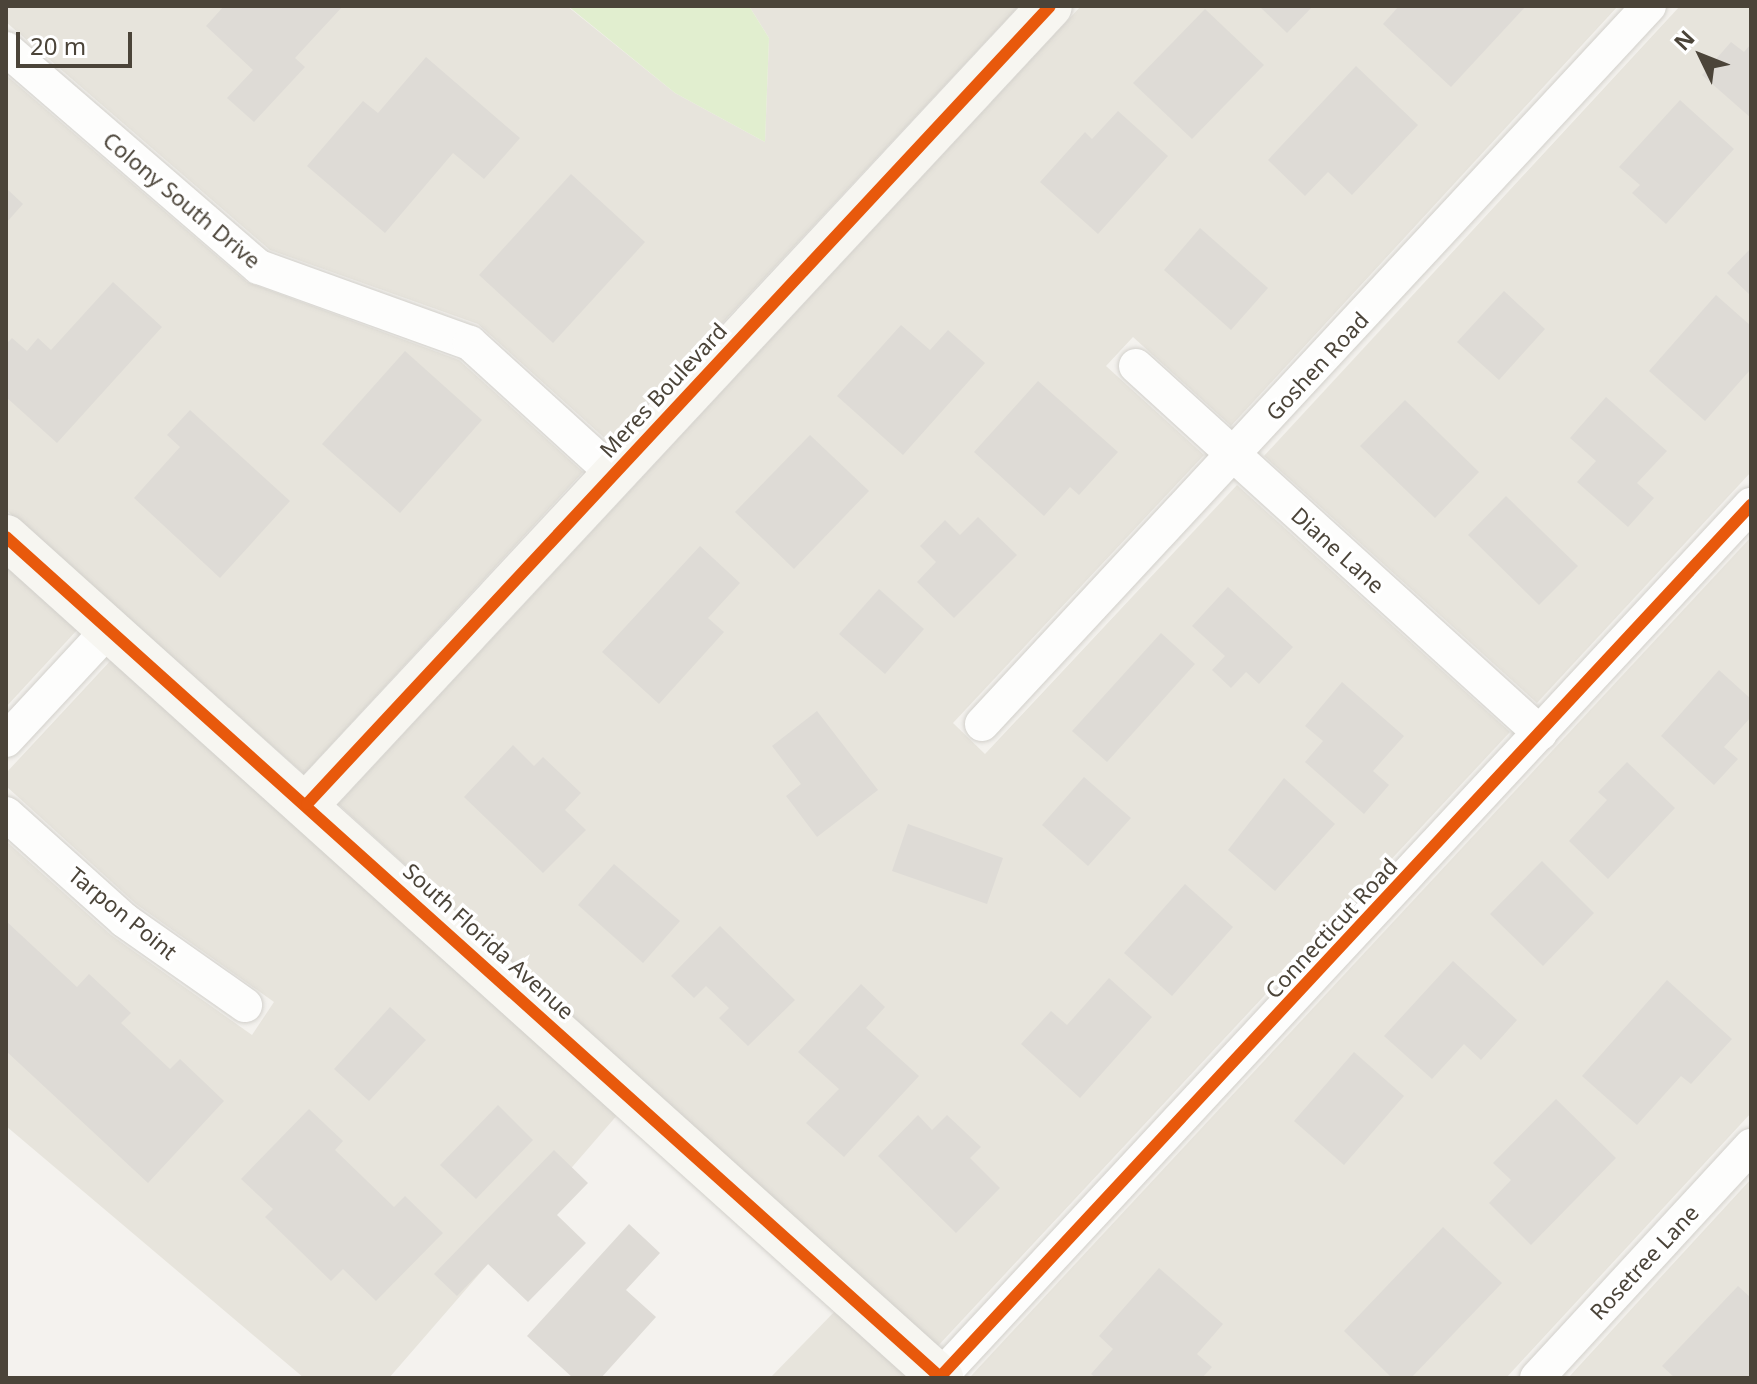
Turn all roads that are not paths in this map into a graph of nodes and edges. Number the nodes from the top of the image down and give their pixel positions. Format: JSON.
{"nodes":[{"id":1,"x":1050,"y":6,"type":"edge"},
{"id":2,"x":1649,"y":6,"type":"edge"},
{"id":3,"x":6,"y":49,"type":"edge"},
{"id":4,"x":1136,"y":366,"type":"dead end"},
{"id":5,"x":1234,"y":456,"type":"junction"},
{"id":6,"x":613,"y":473,"type":"junction"},
{"id":7,"x":1751,"y":505,"type":"edge"},
{"id":8,"x":6,"y":537,"type":"edge"},
{"id":9,"x":109,"y":629,"type":"junction"},
{"id":10,"x":982,"y":724,"type":"dead end"},
{"id":11,"x":1540,"y":733,"type":"junction"},
{"id":12,"x":6,"y":740,"type":"edge"},
{"id":13,"x":307,"y":804,"type":"junction"},
{"id":14,"x":6,"y":814,"type":"edge"},
{"id":15,"x":245,"y":1005,"type":"dead end"},
{"id":16,"x":1751,"y":1146,"type":"edge"},
{"id":17,"x":940,"y":1377,"type":"edge"},
{"id":18,"x":1537,"y":1378,"type":"edge"}],
"edges":[{"from":1,"to":6,"type":"street","name":"Meres Boulevard"},
{"from":2,"to":5,"type":"street","name":"Goshen Road"},
{"from":3,"to":6,"type":"street","name":"Colony South Drive"},
{"from":4,"to":5,"type":"street","name":"Diane Lane"},
{"from":5,"to":10,"type":"street","name":"Goshen Road"},
{"from":5,"to":11,"type":"street","name":"Diane Lane"},
{"from":6,"to":13,"type":"street","name":"Meres Boulevard"},
{"from":7,"to":11,"type":"street","name":"Connecticut Road"},
{"from":8,"to":9,"type":"street","name":"South Florida Avenue"},
{"from":9,"to":12,"type":"street"},
{"from":9,"to":13,"type":"street","name":"South Florida Avenue"},
{"from":11,"to":17,"type":"street","name":"Connecticut Road"},
{"from":13,"to":17,"type":"street","name":"South Florida Avenue"},
{"from":14,"to":15,"type":"street","name":"Tarpon Point"},
{"from":16,"to":18,"type":"street","name":"Rosetree Lane"}]}
